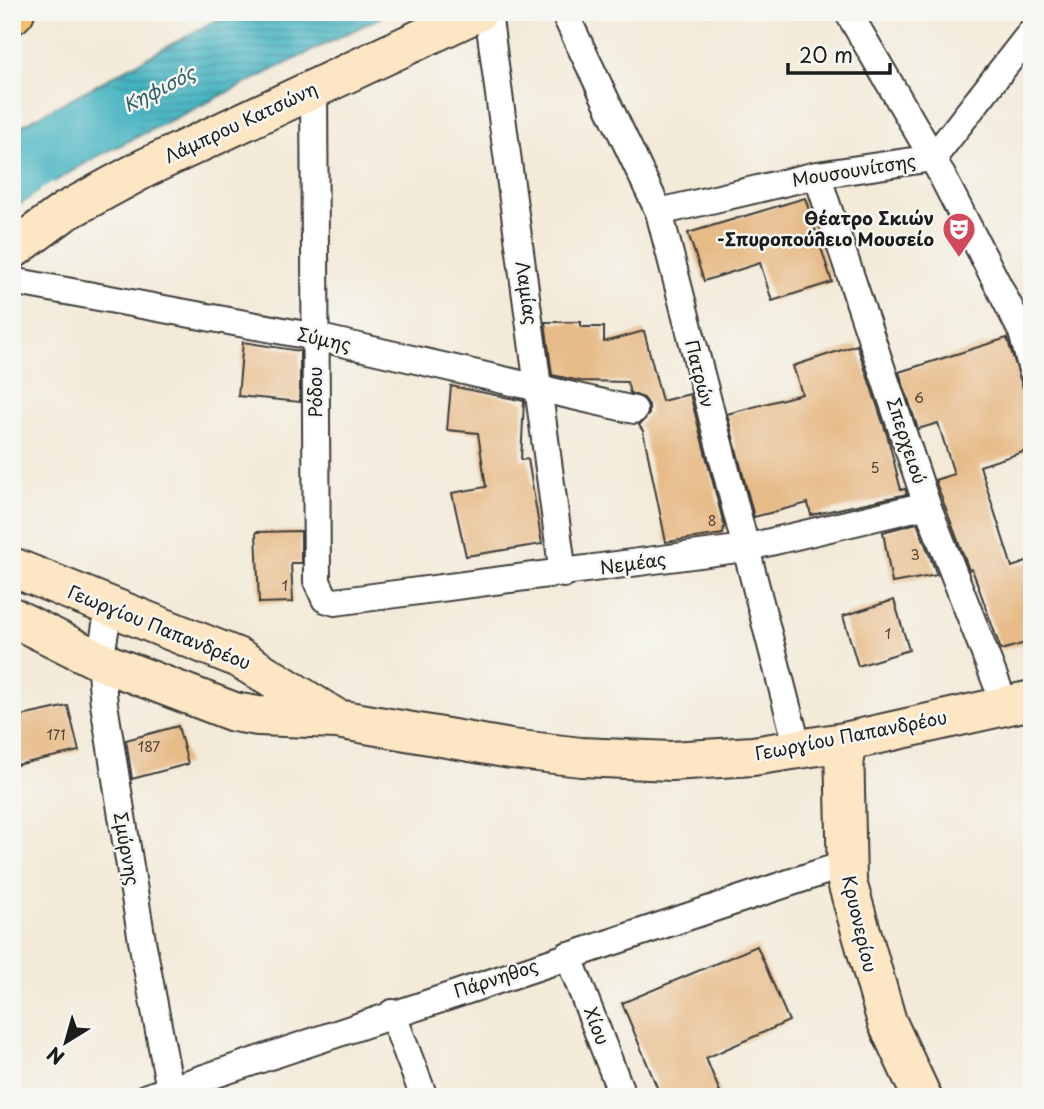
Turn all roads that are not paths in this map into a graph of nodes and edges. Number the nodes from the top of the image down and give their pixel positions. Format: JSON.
{"nodes":[{"id":1,"x":478,"y":12,"type":"edge"},
{"id":2,"x":488,"y":12,"type":"edge"},
{"id":3,"x":564,"y":12,"type":"edge"},
{"id":4,"x":848,"y":12,"type":"edge"},
{"id":5,"x":1032,"y":31,"type":"edge"},
{"id":6,"x":314,"y":89,"type":"junction"},
{"id":7,"x":933,"y":158,"type":"junction"},
{"id":8,"x":817,"y":175,"type":"junction"},
{"id":9,"x":659,"y":212,"type":"junction"},
{"id":10,"x":12,"y":250,"type":"edge"},
{"id":11,"x":12,"y":281,"type":"edge"},
{"id":12,"x":1027,"y":329,"type":"edge"},
{"id":13,"x":316,"y":337,"type":"junction"},
{"id":14,"x":1032,"y":370,"type":"edge"},
{"id":15,"x":539,"y":388,"type":"junction"},
{"id":16,"x":634,"y":410,"type":"dead end"},
{"id":17,"x":927,"y":505,"type":"junction"},
{"id":18,"x":745,"y":548,"type":"junction"},
{"id":19,"x":12,"y":567,"type":"edge"},
{"id":20,"x":563,"y":573,"type":"junction"},
{"id":21,"x":335,"y":602,"type":"joint"},
{"id":22,"x":109,"y":607,"type":"junction"},
{"id":23,"x":12,"y":617,"type":"edge"},
{"id":24,"x":100,"y":661,"type":"junction"},
{"id":25,"x":1018,"y":702,"type":"edge"},
{"id":26,"x":337,"y":719,"type":"junction"},
{"id":27,"x":844,"y":741,"type":"junction"},
{"id":28,"x":798,"y":749,"type":"junction"},
{"id":29,"x":846,"y":864,"type":"junction"},
{"id":30,"x":568,"y":955,"type":"junction"},
{"id":31,"x":392,"y":1013,"type":"junction"},
{"id":32,"x":159,"y":1093,"type":"edge"},
{"id":33,"x":424,"y":1097,"type":"edge"},
{"id":34,"x":624,"y":1097,"type":"edge"},
{"id":35,"x":922,"y":1097,"type":"edge"}],
"edges":[{"from":1,"to":6,"type":"street","name":"Λάμπρου Κατσώνη"},
{"from":2,"to":15,"type":"street","name":"Λαμίας"},
{"from":3,"to":9,"type":"street","name":"Πατρών"},
{"from":4,"to":7,"type":"street"},
{"from":5,"to":7,"type":"street","name":"Μουσουνίτσης"},
{"from":6,"to":10,"type":"street","name":"Λάμπρου Κατσώνη"},
{"from":6,"to":13,"type":"street","name":"Ρόδου"},
{"from":7,"to":8,"type":"street","name":"Μουσουνίτσης"},
{"from":7,"to":12,"type":"street"},
{"from":8,"to":9,"type":"street","name":"Μουσουνίτσης"},
{"from":8,"to":17,"type":"street","name":"Σπερχειού"},
{"from":9,"to":18,"type":"street","name":"Πατρών"},
{"from":11,"to":13,"type":"street","name":"Σύμης"},
{"from":12,"to":14,"type":"street"},
{"from":13,"to":15,"type":"street","name":"Σύμης"},
{"from":13,"to":21,"type":"street","name":"Ρόδου"},
{"from":15,"to":16,"type":"street","name":"Σύμης"},
{"from":15,"to":20,"type":"street","name":"Λαμίας"},
{"from":17,"to":18,"type":"street","name":"Νεμέας"},
{"from":17,"to":25,"type":"street","name":"Σπερχειού"},
{"from":18,"to":20,"type":"street","name":"Νεμέας"},
{"from":18,"to":28,"type":"street","name":"Πατρών"},
{"from":19,"to":22,"type":"street","name":"Γεωργίου Παπανδρέου"},
{"from":20,"to":21,"type":"street","name":"Νεμέας"},
{"from":22,"to":24,"type":"street","name":"Σμύρνης"},
{"from":22,"to":26,"type":"street","name":"Γεωργίου Παπανδρέου"},
{"from":23,"to":24,"type":"street","name":"Γεωργίου Παπανδρέου"},
{"from":24,"to":26,"type":"street","name":"Γεωργίου Παπανδρέου"},
{"from":24,"to":32,"type":"street","name":"Σμύρνης"},
{"from":25,"to":27,"type":"street","name":"Γεωργίου Παπανδρέου"},
{"from":26,"to":28,"type":"street","name":"Γεωργίου Παπανδρέου"},
{"from":27,"to":28,"type":"street","name":"Γεωργίου Παπανδρέου"},
{"from":27,"to":29,"type":"street","name":"Κρυονερίου"},
{"from":29,"to":30,"type":"street","name":"Πάρνηθος"},
{"from":29,"to":35,"type":"street","name":"Κρυονερίου"},
{"from":30,"to":31,"type":"street","name":"Πάρνηθος"},
{"from":30,"to":34,"type":"street","name":"Χίου"},
{"from":31,"to":32,"type":"street","name":"Πάρνηθος"},
{"from":31,"to":33,"type":"street"}]}
